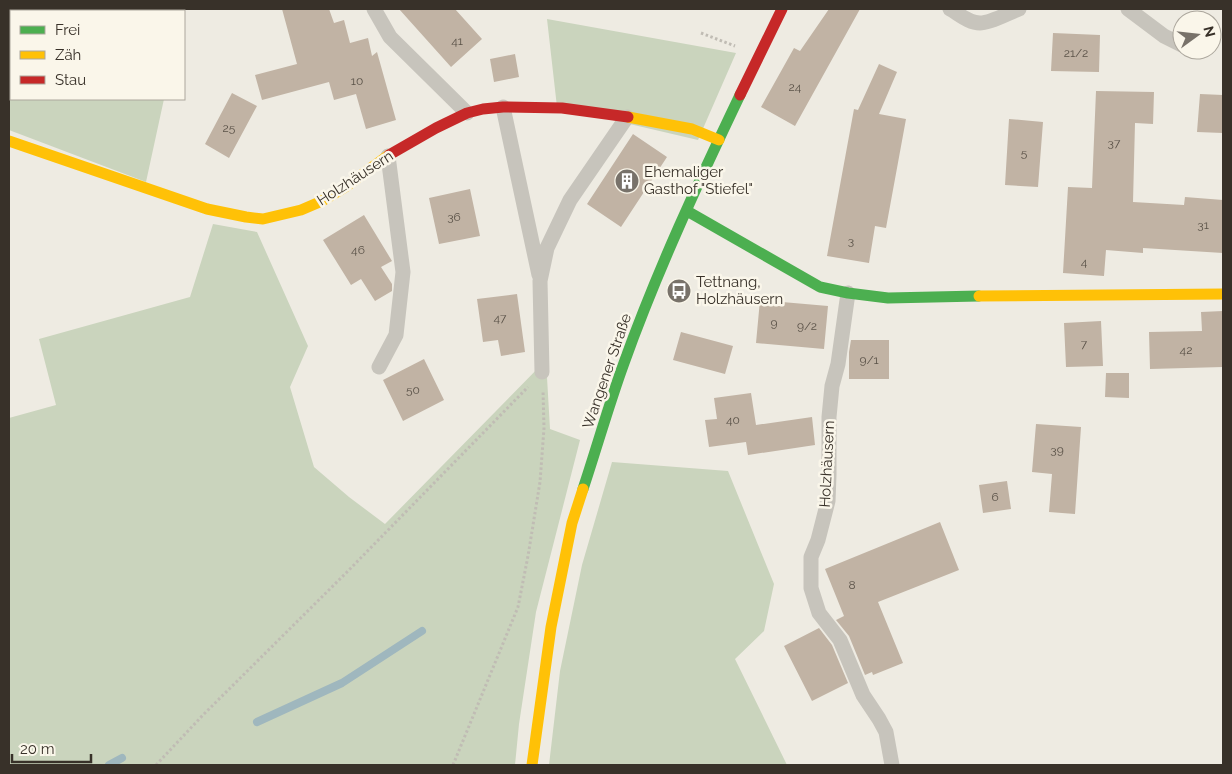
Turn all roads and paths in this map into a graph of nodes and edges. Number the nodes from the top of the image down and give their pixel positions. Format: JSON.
{"nodes":[{"id":1,"x":374,"y":9,"type":"edge"},
{"id":2,"x":782,"y":9,"type":"edge"},
{"id":3,"x":950,"y":9,"type":"edge"},
{"id":4,"x":1019,"y":9,"type":"edge"},
{"id":5,"x":1128,"y":9,"type":"edge"},
{"id":6,"x":701,"y":33,"type":"dead end"},
{"id":7,"x":1172,"y":40,"type":"edge"},
{"id":8,"x":759,"y":56,"type":"junction"},
{"id":9,"x":503,"y":107,"type":"junction"},
{"id":10,"x":467,"y":113,"type":"junction"},
{"id":11,"x":627,"y":117,"type":"junction"},
{"id":12,"x":719,"y":140,"type":"junction"},
{"id":13,"x":9,"y":141,"type":"edge"},
{"id":14,"x":388,"y":156,"type":"junction"},
{"id":15,"x":687,"y":211,"type":"junction"},
{"id":16,"x":540,"y":281,"type":"junction"},
{"id":17,"x":848,"y":293,"type":"junction"},
{"id":18,"x":1223,"y":294,"type":"edge"},
{"id":19,"x":379,"y":367,"type":"dead end"},
{"id":20,"x":542,"y":372,"type":"junction"},
{"id":21,"x":156,"y":765,"type":"edge"},
{"id":22,"x":454,"y":765,"type":"edge"},
{"id":23,"x":532,"y":765,"type":"edge"},
{"id":24,"x":892,"y":765,"type":"edge"}],
"edges":[{"from":1,"to":10,"type":"lane"},
{"from":2,"to":8,"type":"street","name":"Wangener Straße"},
{"from":3,"to":4,"type":"lane"},
{"from":5,"to":7,"type":"lane"},
{"from":6,"to":8,"type":"path"},
{"from":8,"to":12,"type":"street","name":"Wangener Straße"},
{"from":9,"to":10,"type":"street","name":"Holzhäusern"},
{"from":9,"to":11,"type":"street","name":"Holzhäusern"},
{"from":9,"to":16,"type":"lane"},
{"from":10,"to":14,"type":"street","name":"Holzhäusern"},
{"from":11,"to":12,"type":"street","name":"Holzhäusern"},
{"from":11,"to":16,"type":"lane"},
{"from":12,"to":15,"type":"street","name":"Wangener Straße"},
{"from":13,"to":14,"type":"street","name":"Holzhäusern"},
{"from":14,"to":19,"type":"lane"},
{"from":15,"to":17,"type":"street"},
{"from":15,"to":23,"type":"street","name":"Wangener Straße"},
{"from":16,"to":20,"type":"lane"},
{"from":17,"to":18,"type":"street"},
{"from":17,"to":24,"type":"lane","name":"Holzhäusern"},
{"from":20,"to":21,"type":"path"},
{"from":20,"to":22,"type":"path"}]}
